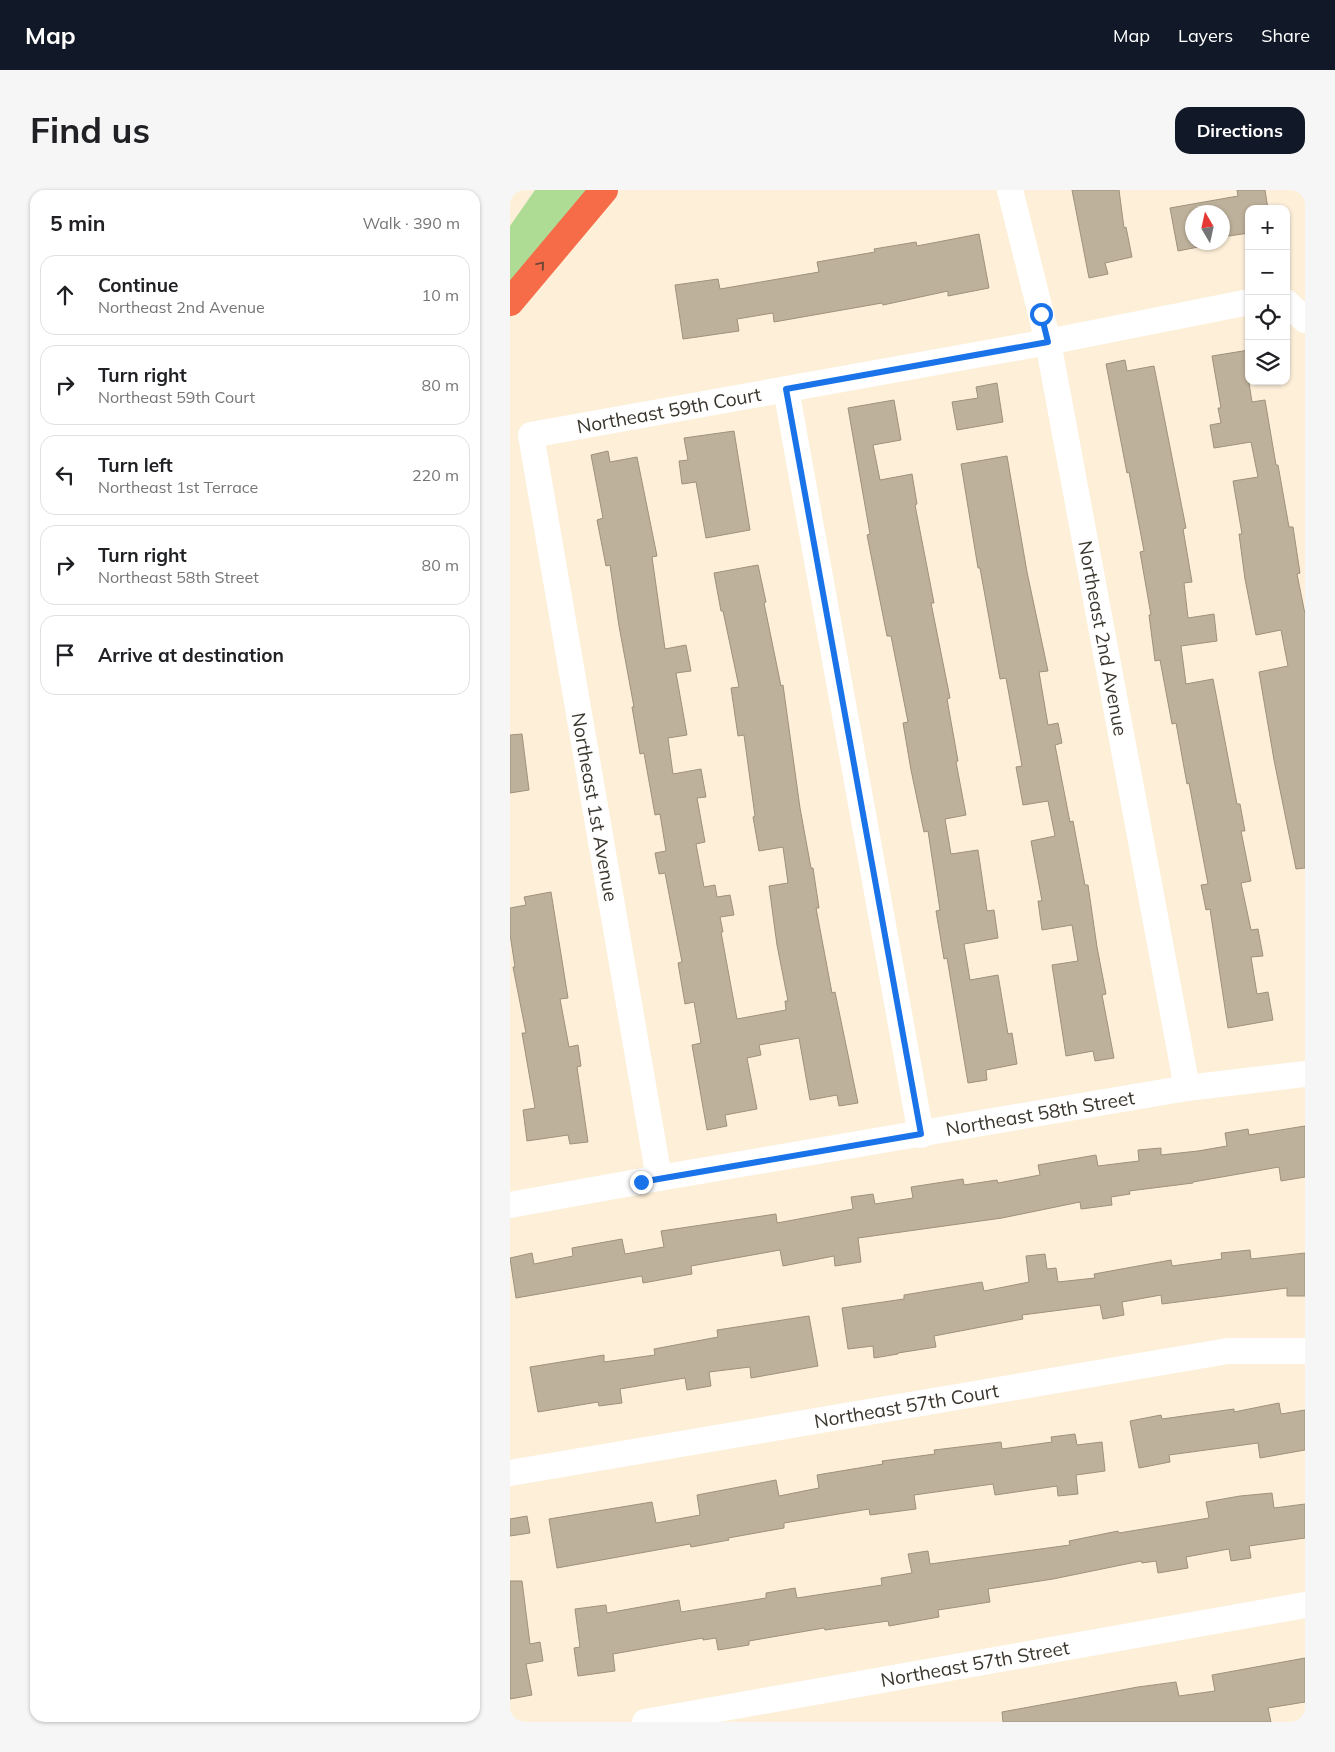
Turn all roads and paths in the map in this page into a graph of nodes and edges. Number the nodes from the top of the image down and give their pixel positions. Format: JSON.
{"nodes":[{"id":1,"x":604,"y":190,"type":"edge"},
{"id":2,"x":1010,"y":190,"type":"edge"},
{"id":3,"x":510,"y":302,"type":"edge"},
{"id":4,"x":1245,"y":303,"type":"edge"},
{"id":5,"x":1290,"y":306,"type":"edge"},
{"id":6,"x":1305,"y":320,"type":"edge"},
{"id":7,"x":1048,"y":342,"type":"junction"},
{"id":8,"x":786,"y":389,"type":"junction"},
{"id":9,"x":531,"y":435,"type":"joint"},
{"id":10,"x":1305,"y":1074,"type":"edge"},
{"id":11,"x":1187,"y":1088,"type":"junction"},
{"id":12,"x":921,"y":1134,"type":"junction"},
{"id":13,"x":659,"y":1178,"type":"junction"},
{"id":14,"x":510,"y":1205,"type":"edge"},
{"id":15,"x":1305,"y":1351,"type":"edge"},
{"id":16,"x":510,"y":1473,"type":"edge"},
{"id":17,"x":1305,"y":1605,"type":"edge"},
{"id":18,"x":645,"y":1722,"type":"edge"}],
"edges":[{"from":3,"to":1,"type":"highway","one_way":true},
{"from":2,"to":7,"type":"street","name":"Northeast 2nd Avenue"},
{"from":4,"to":7,"type":"street","name":"Northeast 59th Court"},
{"from":5,"to":6,"type":"street"},
{"from":7,"to":8,"type":"street","name":"Northeast 59th Court"},
{"from":7,"to":11,"type":"street","name":"Northeast 2nd Avenue"},
{"from":8,"to":9,"type":"street","name":"Northeast 59th Court"},
{"from":8,"to":12,"type":"street"},
{"from":9,"to":13,"type":"street","name":"Northeast 1st Avenue"},
{"from":10,"to":11,"type":"street","name":"Northeast 58th Street"},
{"from":11,"to":12,"type":"street","name":"Northeast 58th Street"},
{"from":12,"to":13,"type":"street","name":"Northeast 58th Street"},
{"from":13,"to":14,"type":"street","name":"Northeast 58th Street"},
{"from":15,"to":16,"type":"street","name":"Northeast 57th Court"},
{"from":17,"to":18,"type":"street","name":"Northeast 57th Street"}]}
